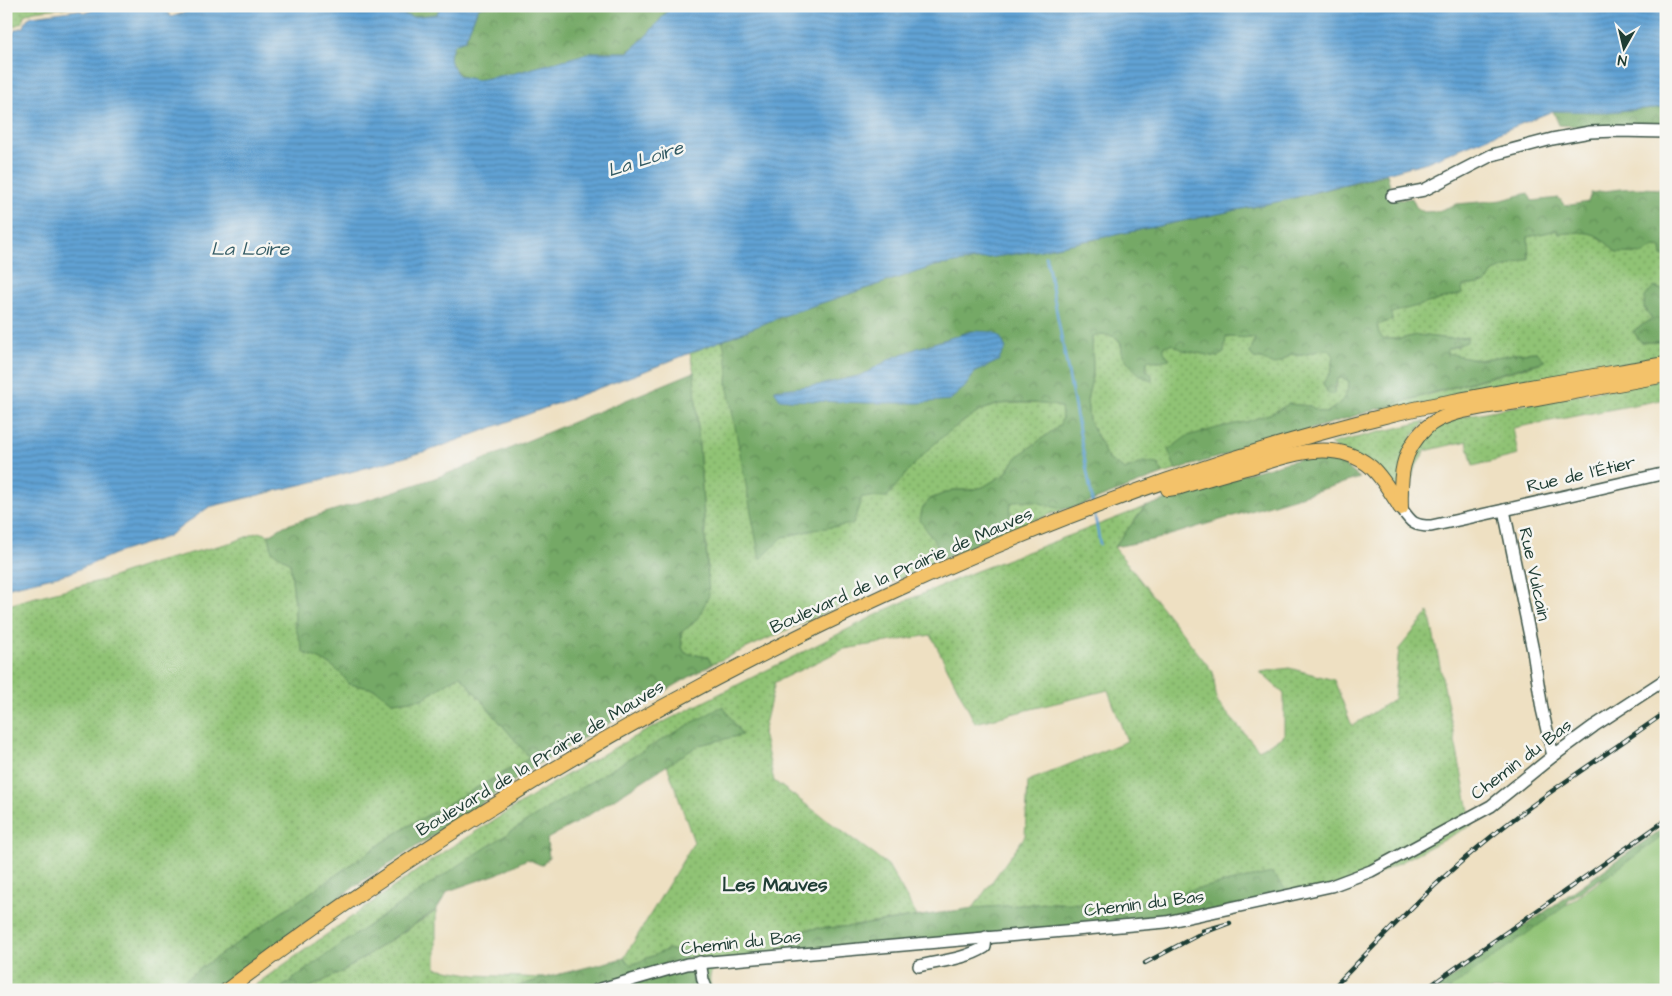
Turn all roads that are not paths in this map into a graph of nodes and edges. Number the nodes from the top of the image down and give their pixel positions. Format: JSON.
{"nodes":[{"id":1,"x":1666,"y":132,"type":"edge"},
{"id":2,"x":1392,"y":196,"type":"dead end"},
{"id":3,"x":1666,"y":364,"type":"edge"},
{"id":4,"x":1666,"y":373,"type":"edge"},
{"id":5,"x":1666,"y":473,"type":"edge"},
{"id":6,"x":1168,"y":489,"type":"junction"},
{"id":7,"x":1401,"y":508,"type":"junction"},
{"id":8,"x":1504,"y":510,"type":"junction"},
{"id":9,"x":1666,"y":679,"type":"edge"},
{"id":10,"x":1553,"y":756,"type":"junction"},
{"id":11,"x":986,"y":937,"type":"junction"},
{"id":12,"x":700,"y":962,"type":"junction"},
{"id":13,"x":919,"y":966,"type":"dead end"},
{"id":14,"x":227,"y":990,"type":"edge"},
{"id":15,"x":241,"y":990,"type":"edge"},
{"id":16,"x":597,"y":990,"type":"edge"},
{"id":17,"x":707,"y":990,"type":"edge"}],
"edges":[{"from":1,"to":2,"type":"street"},
{"from":3,"to":14,"type":"main road","name":"Boulevard de la Prairie de Mauves"},
{"from":4,"to":6,"type":"main road","name":"Boulevard de la Prairie de Mauves"},
{"from":4,"to":7,"type":"main road"},
{"from":5,"to":8,"type":"street","name":"Rue de l'Étier"},
{"from":6,"to":7,"type":"main road"},
{"from":6,"to":15,"type":"main road","name":"Boulevard de la Prairie de Mauves"},
{"from":7,"to":8,"type":"street","name":"Rue Vulcain"},
{"from":8,"to":10,"type":"street","name":"Rue Vulcain"},
{"from":9,"to":10,"type":"street","name":"Chemin du Bas"},
{"from":10,"to":11,"type":"street","name":"Chemin du Bas"},
{"from":11,"to":12,"type":"street","name":"Chemin du Bas"},
{"from":11,"to":13,"type":"street"},
{"from":12,"to":16,"type":"street","name":"Chemin du Bas"},
{"from":12,"to":17,"type":"street"}]}
